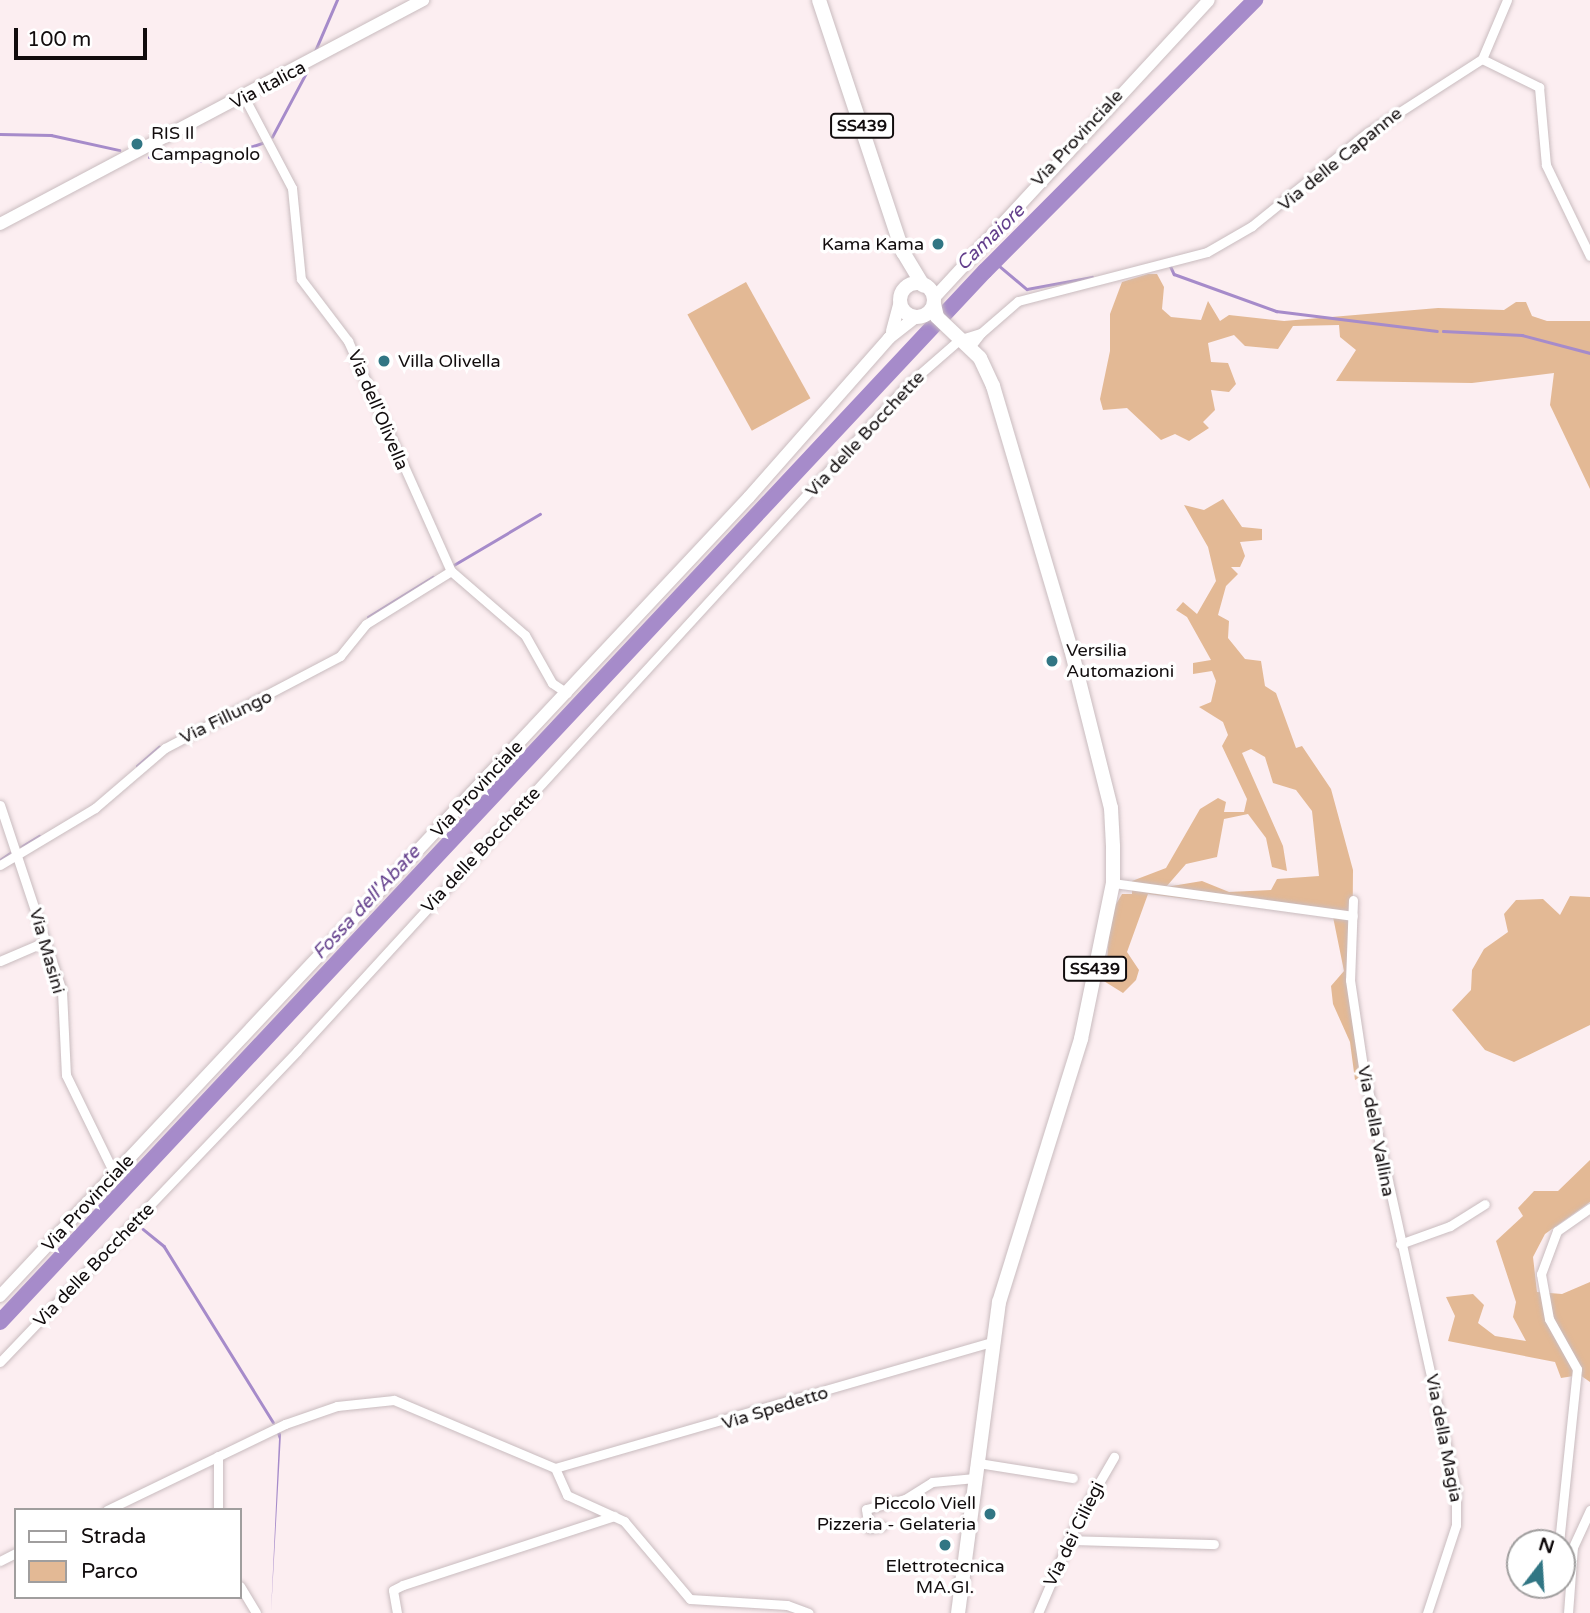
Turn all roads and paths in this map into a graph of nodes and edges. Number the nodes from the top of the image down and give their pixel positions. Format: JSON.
{"nodes":[{"id":1,"x":423,"y":0,"type":"edge"},
{"id":2,"x":819,"y":0,"type":"edge"},
{"id":3,"x":1209,"y":0,"type":"edge"},
{"id":4,"x":1507,"y":0,"type":"edge"},
{"id":5,"x":1482,"y":59,"type":"junction"},
{"id":6,"x":244,"y":97,"type":"junction"},
{"id":7,"x":0,"y":223,"type":"edge"},
{"id":8,"x":903,"y":252,"type":"junction"},
{"id":9,"x":1590,"y":256,"type":"edge"},
{"id":10,"x":902,"y":297,"type":"junction"},
{"id":11,"x":928,"y":303,"type":"junction"},
{"id":12,"x":889,"y":338,"type":"junction"},
{"id":13,"x":962,"y":341,"type":"junction"},
{"id":14,"x":451,"y":572,"type":"junction"},
{"id":15,"x":567,"y":693,"type":"junction"},
{"id":16,"x":0,"y":805,"type":"edge"},
{"id":17,"x":20,"y":854,"type":"junction"},
{"id":18,"x":0,"y":865,"type":"edge"},
{"id":19,"x":1112,"y":883,"type":"junction"},
{"id":20,"x":1353,"y":900,"type":"dead end"},
{"id":21,"x":1353,"y":916,"type":"junction"},
{"id":22,"x":43,"y":943,"type":"junction"},
{"id":23,"x":0,"y":961,"type":"edge"},
{"id":24,"x":115,"y":1175,"type":"junction"},
{"id":25,"x":1485,"y":1204,"type":"dead end"},
{"id":26,"x":1590,"y":1208,"type":"edge"},
{"id":27,"x":1400,"y":1244,"type":"junction"},
{"id":28,"x":0,"y":1296,"type":"edge"},
{"id":29,"x":993,"y":1341,"type":"junction"},
{"id":30,"x":1424,"y":1342,"type":"joint"},
{"id":31,"x":0,"y":1362,"type":"edge"},
{"id":32,"x":218,"y":1455,"type":"junction"},
{"id":33,"x":1114,"y":1457,"type":"dead end"},
{"id":34,"x":978,"y":1463,"type":"junction"},
{"id":35,"x":555,"y":1468,"type":"junction"},
{"id":36,"x":975,"y":1478,"type":"junction"},
{"id":37,"x":1073,"y":1478,"type":"dead end"},
{"id":38,"x":111,"y":1508,"type":"edge"},
{"id":39,"x":218,"y":1508,"type":"edge"},
{"id":40,"x":1590,"y":1510,"type":"edge"},
{"id":41,"x":614,"y":1516,"type":"junction"},
{"id":42,"x":882,"y":1526,"type":"dead end"},
{"id":43,"x":1560,"y":1529,"type":"edge"},
{"id":44,"x":1069,"y":1540,"type":"junction"},
{"id":45,"x":1214,"y":1544,"type":"dead end"},
{"id":46,"x":1576,"y":1546,"type":"edge"},
{"id":47,"x":242,"y":1590,"type":"edge"},
{"id":48,"x":256,"y":1613,"type":"edge"},
{"id":49,"x":397,"y":1613,"type":"edge"},
{"id":50,"x":809,"y":1613,"type":"edge"},
{"id":51,"x":958,"y":1613,"type":"edge"},
{"id":52,"x":1038,"y":1613,"type":"edge"},
{"id":53,"x":1427,"y":1613,"type":"edge"}],
"edges":[{"from":1,"to":6,"type":"main road","name":"Via Italica"},
{"from":2,"to":8,"type":"main road","number":"SS439"},
{"from":3,"to":11,"type":"main road","name":"Via Provinciale"},
{"from":4,"to":5,"type":"street"},
{"from":5,"to":9,"type":"street"},
{"from":5,"to":13,"type":"street","name":"Via delle Capanne"},
{"from":6,"to":7,"type":"main road","name":"Via Italica"},
{"from":6,"to":14,"type":"street","name":"Via dell'Olivella"},
{"from":8,"to":10,"type":"main road"},
{"from":8,"to":11,"type":"main road","number":"SS439"},
{"from":10,"to":11,"type":"main road"},
{"from":10,"to":11,"type":"main road"},
{"from":10,"to":12,"type":"main road","name":"Via Provinciale"},
{"from":11,"to":12,"type":"main road","name":"Via Provinciale"},
{"from":11,"to":13,"type":"main road","number":"SS439"},
{"from":12,"to":15,"type":"main road","name":"Via Provinciale"},
{"from":13,"to":19,"type":"main road","number":"SS439"},
{"from":13,"to":31,"type":"street","name":"Via delle Bocchette"},
{"from":14,"to":15,"type":"street","name":"Via dell'Olivella"},
{"from":14,"to":17,"type":"street","name":"Via Fillungo"},
{"from":15,"to":24,"type":"main road","name":"Via Provinciale"},
{"from":16,"to":17,"type":"street","name":"Via Masini"},
{"from":17,"to":18,"type":"street","name":"Via Fillungo"},
{"from":17,"to":22,"type":"street","name":"Via Masini"},
{"from":19,"to":21,"type":"street"},
{"from":19,"to":29,"type":"main road","number":"SS439"},
{"from":20,"to":21,"type":"street","name":"Via della Vallina"},
{"from":21,"to":27,"type":"street","name":"Via della Vallina"},
{"from":22,"to":23,"type":"street"},
{"from":22,"to":24,"type":"street","name":"Via Masini"},
{"from":24,"to":28,"type":"main road","name":"Via Provinciale"},
{"from":25,"to":27,"type":"street"},
{"from":26,"to":43,"type":"street"},
{"from":27,"to":30,"type":"street","name":"Via della Vallina"},
{"from":29,"to":34,"type":"main road","number":"SS439"},
{"from":29,"to":35,"type":"street","name":"Via Spedetto"},
{"from":30,"to":53,"type":"street","name":"Via della Magia"},
{"from":32,"to":35,"type":"street"},
{"from":32,"to":38,"type":"street"},
{"from":32,"to":39,"type":"street"},
{"from":33,"to":44,"type":"street","name":"Via dei Ciliegi"},
{"from":34,"to":36,"type":"main road","number":"SS439"},
{"from":34,"to":37,"type":"street"},
{"from":35,"to":41,"type":"street"},
{"from":36,"to":42,"type":"street"},
{"from":36,"to":51,"type":"main road","number":"SS439"},
{"from":40,"to":46,"type":"street"},
{"from":41,"to":49,"type":"street"},
{"from":41,"to":50,"type":"street"},
{"from":44,"to":45,"type":"street"},
{"from":44,"to":52,"type":"street","name":"Via dei Ciliegi"},
{"from":47,"to":48,"type":"street"}]}
